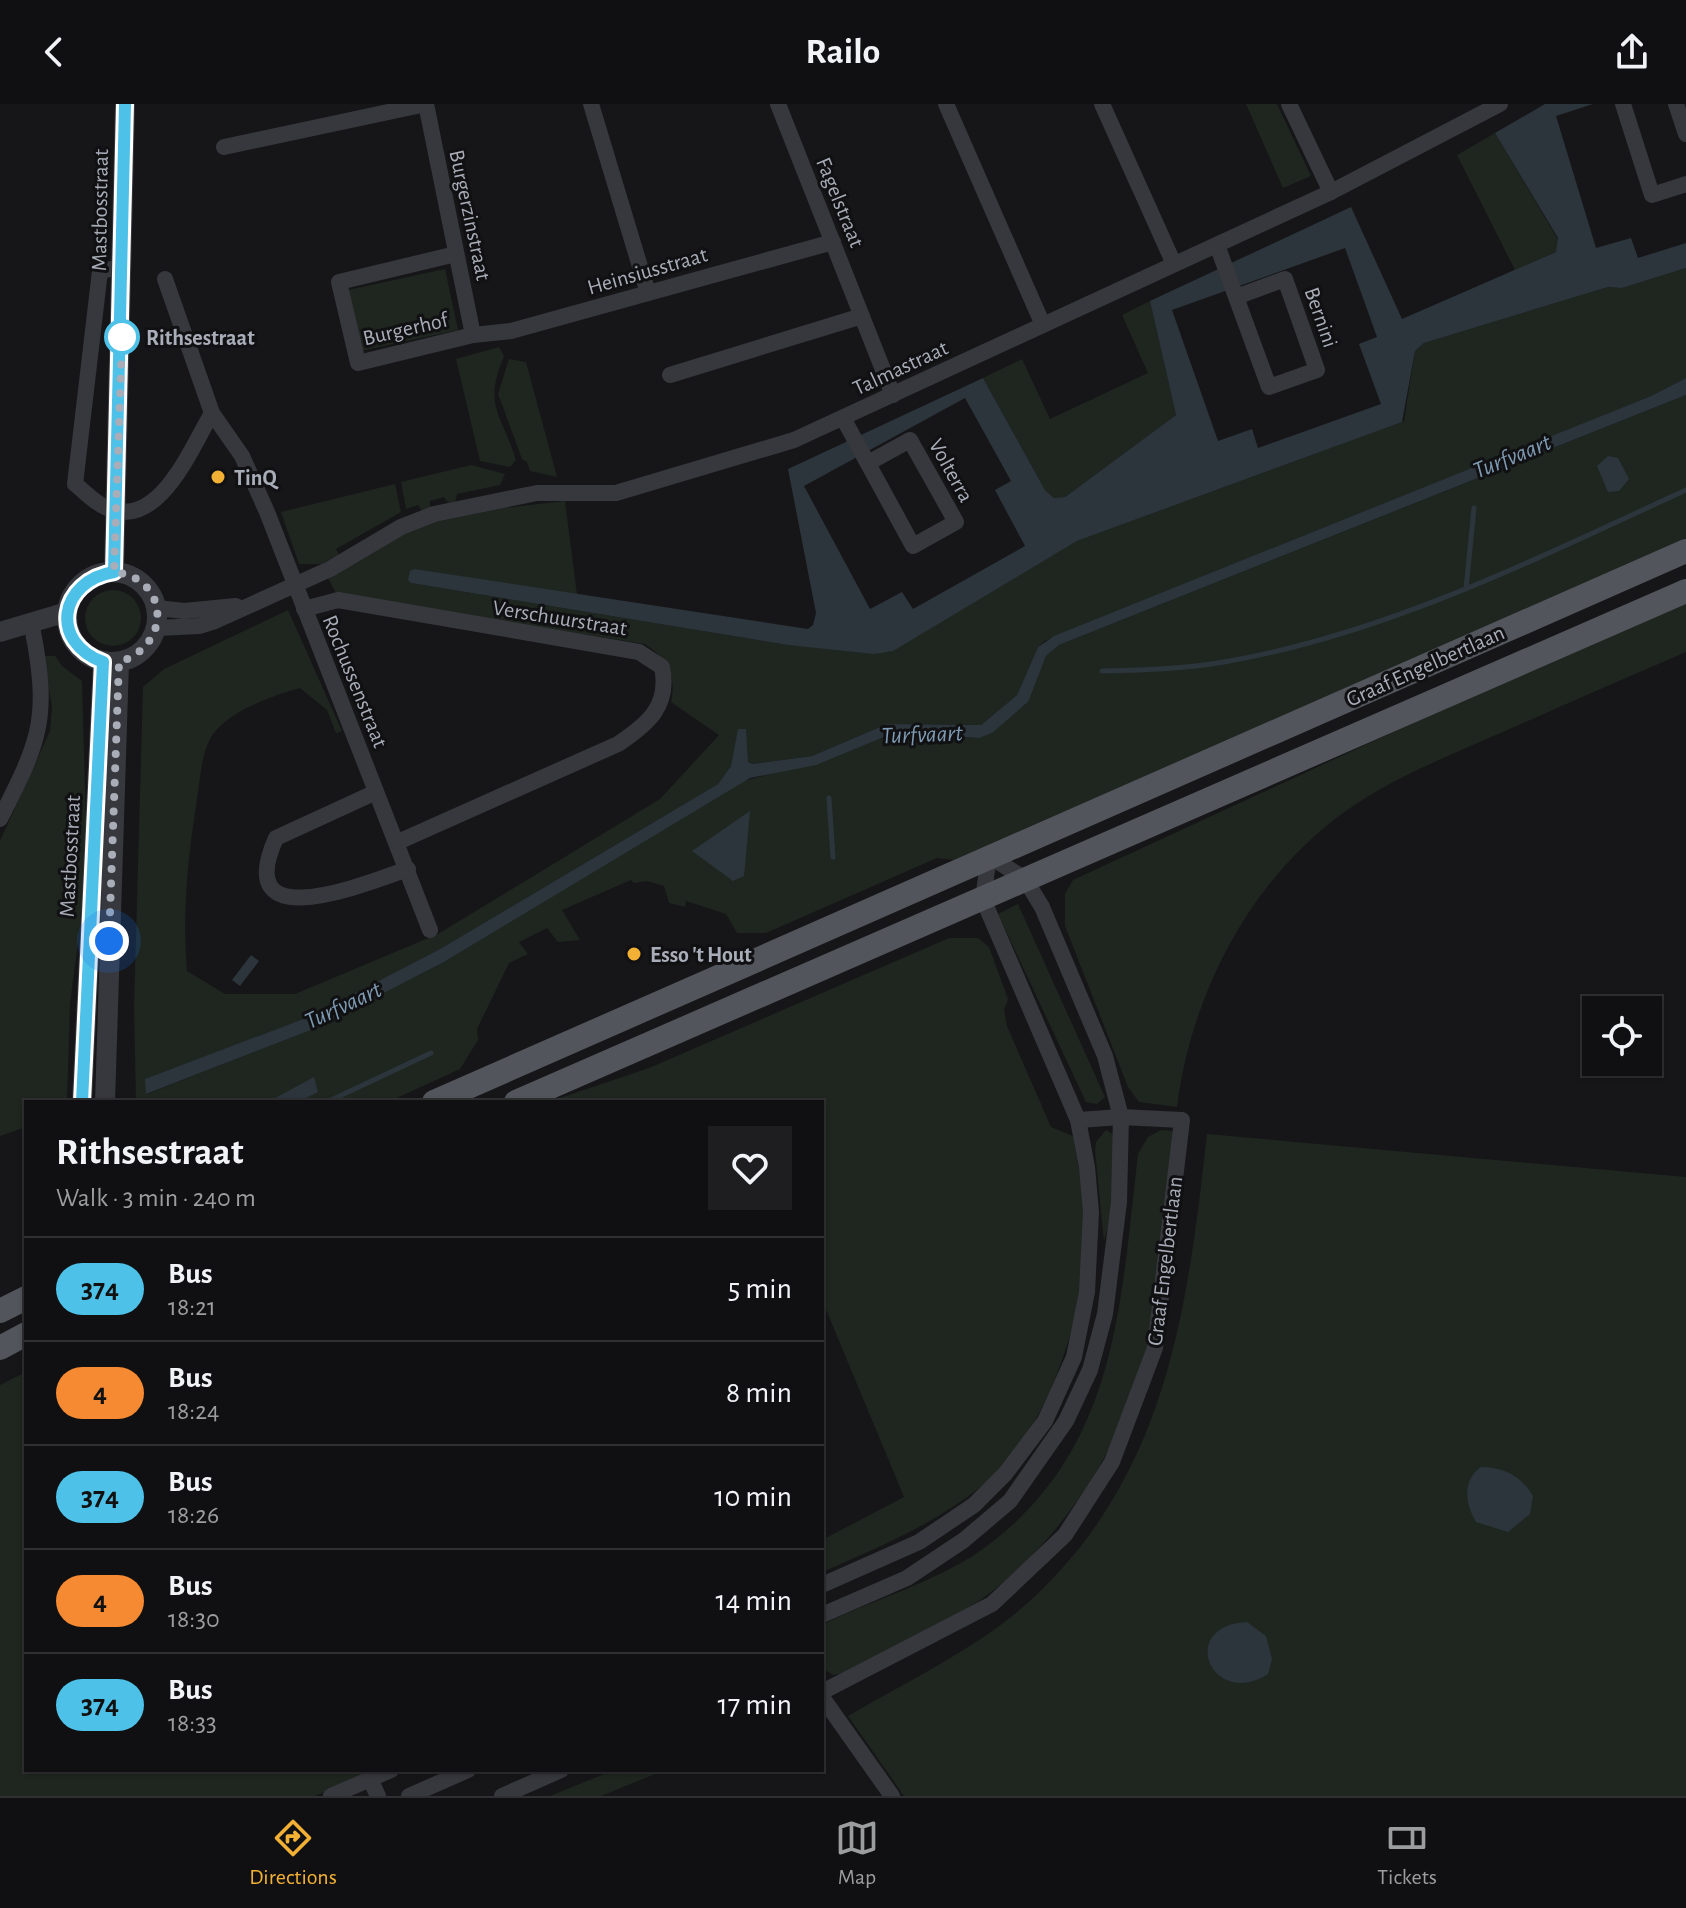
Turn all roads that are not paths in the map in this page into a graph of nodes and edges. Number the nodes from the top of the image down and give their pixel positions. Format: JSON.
{"nodes":[{"id":1,"x":125,"y":104,"type":"edge"},
{"id":2,"x":426,"y":104,"type":"edge"},
{"id":3,"x":591,"y":104,"type":"edge"},
{"id":4,"x":778,"y":104,"type":"edge"},
{"id":5,"x":946,"y":104,"type":"edge"},
{"id":6,"x":1102,"y":104,"type":"edge"},
{"id":7,"x":1289,"y":104,"type":"edge"},
{"id":8,"x":1500,"y":104,"type":"edge"},
{"id":9,"x":1625,"y":104,"type":"edge"},
{"id":10,"x":1676,"y":104,"type":"edge"},
{"id":11,"x":1475,"y":110,"type":"edge"},
{"id":12,"x":1686,"y":134,"type":"edge"},
{"id":13,"x":224,"y":147,"type":"dead end"},
{"id":14,"x":1686,"y":184,"type":"edge"},
{"id":15,"x":1331,"y":192,"type":"junction"},
{"id":16,"x":833,"y":242,"type":"junction"},
{"id":17,"x":1217,"y":245,"type":"junction"},
{"id":18,"x":456,"y":254,"type":"junction"},
{"id":19,"x":1174,"y":264,"type":"junction"},
{"id":20,"x":122,"y":267,"type":"junction"},
{"id":21,"x":165,"y":279,"type":"dead end"},
{"id":22,"x":1234,"y":292,"type":"junction"},
{"id":23,"x":648,"y":293,"type":"junction"},
{"id":24,"x":862,"y":316,"type":"junction"},
{"id":25,"x":1043,"y":325,"type":"junction"},
{"id":26,"x":473,"y":335,"type":"junction"},
{"id":27,"x":670,"y":375,"type":"dead end"},
{"id":28,"x":893,"y":395,"type":"junction"},
{"id":29,"x":212,"y":413,"type":"junction"},
{"id":30,"x":843,"y":418,"type":"junction"},
{"id":31,"x":865,"y":459,"type":"junction"},
{"id":32,"x":116,"y":509,"type":"junction"},
{"id":33,"x":1686,"y":551,"type":"edge"},
{"id":34,"x":114,"y":572,"type":"junction"},
{"id":35,"x":294,"y":586,"type":"junction"},
{"id":36,"x":1686,"y":591,"type":"edge"},
{"id":37,"x":304,"y":609,"type":"junction"},
{"id":38,"x":157,"y":618,"type":"junction"},
{"id":39,"x":68,"y":621,"type":"junction"},
{"id":40,"x":0,"y":634,"type":"edge"},
{"id":41,"x":34,"y":635,"type":"junction"},
{"id":42,"x":111,"y":662,"type":"junction"},
{"id":43,"x":376,"y":792,"type":"junction"},
{"id":44,"x":0,"y":819,"type":"edge"},
{"id":45,"x":398,"y":842,"type":"junction"},
{"id":46,"x":989,"y":856,"type":"junction"},
{"id":47,"x":408,"y":869,"type":"junction"},
{"id":48,"x":1025,"y":879,"type":"junction"},
{"id":49,"x":983,"y":899,"type":"junction"},
{"id":50,"x":430,"y":930,"type":"dead end"},
{"id":51,"x":82,"y":1100,"type":"edge"},
{"id":52,"x":105,"y":1100,"type":"edge"},
{"id":53,"x":439,"y":1100,"type":"edge"},
{"id":54,"x":521,"y":1100,"type":"edge"},
{"id":55,"x":1121,"y":1117,"type":"junction"},
{"id":56,"x":1078,"y":1120,"type":"junction"},
{"id":57,"x":24,"y":1299,"type":"edge"},
{"id":58,"x":0,"y":1311,"type":"edge"},
{"id":59,"x":24,"y":1335,"type":"edge"},
{"id":60,"x":0,"y":1348,"type":"edge"},
{"id":61,"x":824,"y":1584,"type":"edge"},
{"id":62,"x":824,"y":1614,"type":"edge"},
{"id":63,"x":824,"y":1694,"type":"edge"},
{"id":64,"x":824,"y":1698,"type":"edge"},
{"id":65,"x":386,"y":1772,"type":"edge"},
{"id":66,"x":463,"y":1772,"type":"edge"},
{"id":67,"x":556,"y":1772,"type":"edge"},
{"id":68,"x":370,"y":1779,"type":"junction"},
{"id":69,"x":331,"y":1796,"type":"edge"},
{"id":70,"x":378,"y":1796,"type":"edge"},
{"id":71,"x":409,"y":1796,"type":"edge"},
{"id":72,"x":502,"y":1796,"type":"edge"},
{"id":73,"x":892,"y":1796,"type":"edge"}],
"edges":[{"from":1,"to":20,"type":"street","name":"Mastbosstraat"},
{"from":2,"to":13,"type":"street"},
{"from":2,"to":18,"type":"street","name":"Burgerzinstraat"},
{"from":3,"to":23,"type":"street"},
{"from":4,"to":16,"type":"street","name":"Fagelstraat"},
{"from":5,"to":25,"type":"street"},
{"from":6,"to":19,"type":"street"},
{"from":7,"to":15,"type":"street"},
{"from":8,"to":11,"type":"street","name":"Talmastraat"},
{"from":9,"to":14,"type":"street"},
{"from":10,"to":12,"type":"street"},
{"from":11,"to":15,"type":"street","name":"Talmastraat"},
{"from":15,"to":17,"type":"street","name":"Talmastraat"},
{"from":16,"to":23,"type":"street","name":"Heinsiusstraat"},
{"from":16,"to":24,"type":"street","name":"Fagelstraat"},
{"from":17,"to":19,"type":"street","name":"Talmastraat"},
{"from":17,"to":22,"type":"street","name":"Bernini"},
{"from":18,"to":26,"type":"street","name":"Burgerzinstraat"},
{"from":18,"to":26,"type":"street","name":"Burgerhof"},
{"from":19,"to":25,"type":"street","name":"Talmastraat"},
{"from":20,"to":32,"type":"street","name":"Mastbosstraat"},
{"from":20,"to":32,"type":"street","name":"Mastbosstraat"},
{"from":21,"to":29,"type":"street"},
{"from":22,"to":22,"type":"street","name":"Bernini"},
{"from":23,"to":26,"type":"street","name":"Heinsiusstraat"},
{"from":24,"to":27,"type":"street"},
{"from":24,"to":28,"type":"street","name":"Fagelstraat"},
{"from":25,"to":28,"type":"street","name":"Talmastraat"},
{"from":28,"to":30,"type":"street","name":"Talmastraat"},
{"from":29,"to":32,"type":"street"},
{"from":29,"to":35,"type":"street","name":"Rochussenstraat"},
{"from":30,"to":31,"type":"street","name":"Volterra"},
{"from":30,"to":35,"type":"street","name":"Talmastraat"},
{"from":31,"to":31,"type":"street","name":"Volterra"},
{"from":32,"to":34,"type":"street","name":"Mastbosstraat"},
{"from":33,"to":46,"type":"main road","name":"Graaf Engelbertlaan"},
{"from":34,"to":38,"type":"street"},
{"from":34,"to":39,"type":"street"},
{"from":35,"to":37,"type":"street","name":"Rochussenstraat"},
{"from":35,"to":38,"type":"street"},
{"from":36,"to":48,"type":"main road","name":"Graaf Engelbertlaan"},
{"from":37,"to":43,"type":"street","name":"Rochussenstraat"},
{"from":37,"to":45,"type":"street","name":"Verschuurstraat"},
{"from":38,"to":42,"type":"street"},
{"from":39,"to":41,"type":"street"},
{"from":39,"to":42,"type":"street"},
{"from":40,"to":41,"type":"street"},
{"from":41,"to":44,"type":"street"},
{"from":42,"to":51,"type":"street","name":"Mastbosstraat"},
{"from":42,"to":52,"type":"street","name":"Mastbosstraat"},
{"from":43,"to":45,"type":"street","name":"Rochussenstraat"},
{"from":43,"to":47,"type":"street"},
{"from":45,"to":47,"type":"street","name":"Rochussenstraat"},
{"from":46,"to":48,"type":"street"},
{"from":46,"to":49,"type":"street"},
{"from":46,"to":53,"type":"main road","name":"Graaf Engelbertlaan"},
{"from":47,"to":50,"type":"street","name":"Rochussenstraat"},
{"from":48,"to":49,"type":"main road","name":"Graaf Engelbertlaan"},
{"from":48,"to":55,"type":"street"},
{"from":49,"to":54,"type":"main road","name":"Graaf Engelbertlaan"},
{"from":49,"to":56,"type":"street"},
{"from":55,"to":56,"type":"street","name":"Graaf Engelbertlaan"},
{"from":55,"to":62,"type":"street"},
{"from":55,"to":63,"type":"street","name":"Graaf Engelbertlaan"},
{"from":56,"to":61,"type":"street"},
{"from":57,"to":58,"type":"main road"},
{"from":59,"to":60,"type":"main road"},
{"from":64,"to":73,"type":"street"},
{"from":65,"to":68,"type":"street"},
{"from":66,"to":71,"type":"street"},
{"from":67,"to":72,"type":"street"},
{"from":68,"to":69,"type":"street"},
{"from":68,"to":70,"type":"street"}]}
